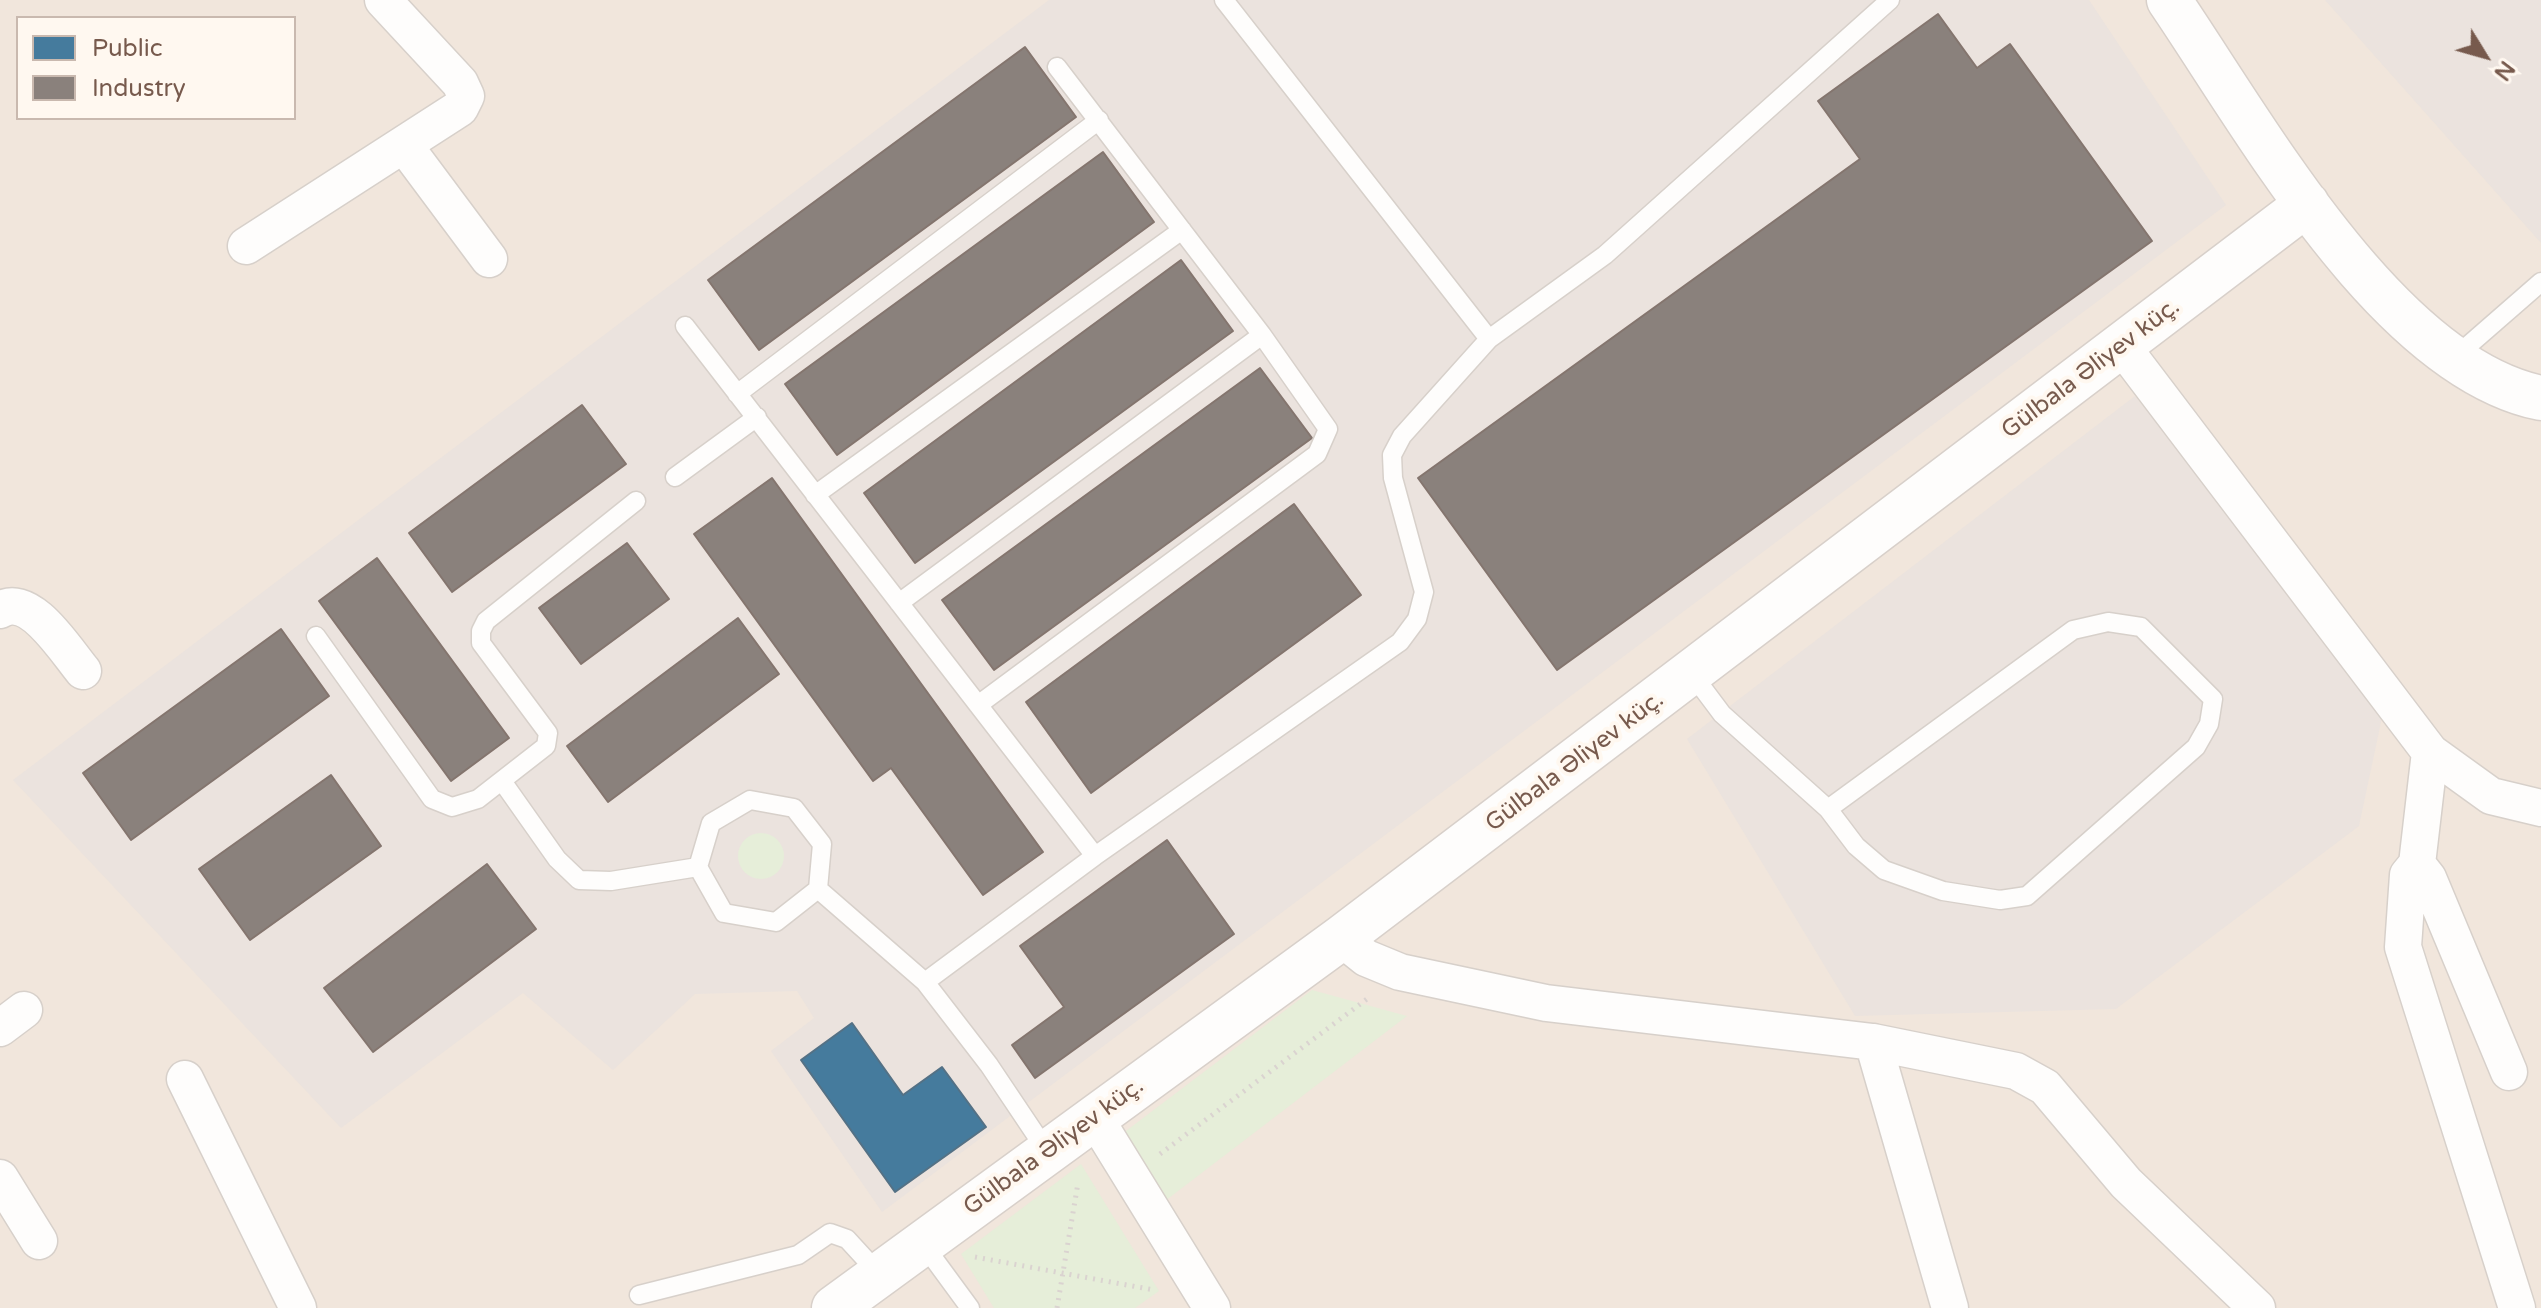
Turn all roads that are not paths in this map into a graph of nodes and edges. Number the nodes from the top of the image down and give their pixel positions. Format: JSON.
{"nodes":[{"id":1,"x":383,"y":0,"type":"edge"},
{"id":2,"x":1224,"y":0,"type":"edge"},
{"id":3,"x":1890,"y":0,"type":"edge"},
{"id":4,"x":2169,"y":0,"type":"edge"},
{"id":5,"x":1057,"y":67,"type":"dead end"},
{"id":6,"x":1099,"y":120,"type":"junction"},
{"id":7,"x":404,"y":145,"type":"junction"},
{"id":8,"x":2307,"y":204,"type":"junction"},
{"id":9,"x":1182,"y":230,"type":"junction"},
{"id":10,"x":246,"y":246,"type":"dead end"},
{"id":11,"x":489,"y":259,"type":"dead end"},
{"id":12,"x":2541,"y":282,"type":"edge"},
{"id":13,"x":685,"y":326,"type":"dead end"},
{"id":14,"x":1262,"y":335,"type":"junction"},
{"id":15,"x":1489,"y":339,"type":"junction"},
{"id":16,"x":2121,"y":345,"type":"junction"},
{"id":17,"x":2453,"y":359,"type":"junction"},
{"id":18,"x":737,"y":394,"type":"junction"},
{"id":19,"x":2541,"y":398,"type":"edge"},
{"id":20,"x":757,"y":417,"type":"junction"},
{"id":21,"x":675,"y":477,"type":"dead end"},
{"id":22,"x":815,"y":495,"type":"junction"},
{"id":23,"x":636,"y":501,"type":"dead end"},
{"id":24,"x":899,"y":603,"type":"junction"},
{"id":25,"x":0,"y":610,"type":"edge"},
{"id":26,"x":316,"y":636,"type":"dead end"},
{"id":27,"x":83,"y":671,"type":"dead end"},
{"id":28,"x":1692,"y":674,"type":"junction"},
{"id":29,"x":978,"y":705,"type":"junction"},
{"id":30,"x":2430,"y":752,"type":"junction"},
{"id":31,"x":502,"y":781,"type":"junction"},
{"id":32,"x":2541,"y":808,"type":"edge"},
{"id":33,"x":1828,"y":809,"type":"junction"},
{"id":34,"x":1095,"y":856,"type":"junction"},
{"id":35,"x":2417,"y":864,"type":"junction"},
{"id":36,"x":698,"y":867,"type":"junction"},
{"id":37,"x":818,"y":889,"type":"junction"},
{"id":38,"x":1341,"y":938,"type":"junction"},
{"id":39,"x":925,"y":982,"type":"junction"},
{"id":40,"x":1873,"y":1042,"type":"junction"},
{"id":41,"x":2509,"y":1072,"type":"dead end"},
{"id":42,"x":185,"y":1079,"type":"dead end"},
{"id":43,"x":1095,"y":1118,"type":"junction"},
{"id":44,"x":1063,"y":1166,"type":"junction"},
{"id":45,"x":0,"y":1178,"type":"edge"},
{"id":46,"x":39,"y":1241,"type":"dead end"},
{"id":47,"x":923,"y":1244,"type":"junction"},
{"id":48,"x":880,"y":1275,"type":"junction"},
{"id":49,"x":639,"y":1295,"type":"dead end"},
{"id":50,"x":298,"y":1308,"type":"edge"},
{"id":51,"x":834,"y":1308,"type":"edge"},
{"id":52,"x":970,"y":1308,"type":"edge"},
{"id":53,"x":1212,"y":1308,"type":"edge"},
{"id":54,"x":1950,"y":1308,"type":"edge"},
{"id":55,"x":2257,"y":1308,"type":"edge"},
{"id":56,"x":2517,"y":1308,"type":"edge"}],
"edges":[{"from":1,"to":7,"type":"street"},
{"from":2,"to":15,"type":"lane"},
{"from":3,"to":15,"type":"lane"},
{"from":4,"to":8,"type":"street"},
{"from":5,"to":6,"type":"lane"},
{"from":6,"to":9,"type":"lane"},
{"from":6,"to":18,"type":"lane"},
{"from":7,"to":10,"type":"street"},
{"from":7,"to":11,"type":"street"},
{"from":8,"to":16,"type":"street","name":"Gülbala Əliyev küç."},
{"from":8,"to":17,"type":"street"},
{"from":9,"to":14,"type":"lane"},
{"from":9,"to":22,"type":"lane"},
{"from":12,"to":17,"type":"lane"},
{"from":13,"to":18,"type":"lane"},
{"from":14,"to":24,"type":"lane"},
{"from":14,"to":29,"type":"lane"},
{"from":15,"to":34,"type":"lane"},
{"from":16,"to":28,"type":"street","name":"Gülbala Əliyev küç."},
{"from":16,"to":30,"type":"street"},
{"from":17,"to":19,"type":"street"},
{"from":18,"to":20,"type":"lane"},
{"from":20,"to":21,"type":"lane"},
{"from":20,"to":22,"type":"lane"},
{"from":22,"to":24,"type":"lane"},
{"from":23,"to":31,"type":"lane"},
{"from":24,"to":29,"type":"lane"},
{"from":25,"to":27,"type":"street"},
{"from":26,"to":31,"type":"lane"},
{"from":28,"to":33,"type":"lane"},
{"from":28,"to":38,"type":"street","name":"Gülbala Əliyev küç."},
{"from":29,"to":34,"type":"lane"},
{"from":30,"to":32,"type":"street"},
{"from":30,"to":35,"type":"street"},
{"from":31,"to":36,"type":"lane"},
{"from":33,"to":33,"type":"lane"},
{"from":34,"to":39,"type":"lane"},
{"from":35,"to":41,"type":"street"},
{"from":35,"to":56,"type":"street"},
{"from":36,"to":37,"type":"lane"},
{"from":36,"to":37,"type":"lane"},
{"from":37,"to":39,"type":"lane"},
{"from":38,"to":40,"type":"street"},
{"from":38,"to":43,"type":"street","name":"Gülbala Əliyev küç."},
{"from":39,"to":44,"type":"lane"},
{"from":40,"to":54,"type":"street"},
{"from":40,"to":55,"type":"street"},
{"from":42,"to":50,"type":"street"},
{"from":43,"to":44,"type":"street","name":"Gülbala Əliyev küç."},
{"from":43,"to":53,"type":"street"},
{"from":44,"to":47,"type":"street","name":"Gülbala Əliyev küç."},
{"from":45,"to":46,"type":"street"},
{"from":47,"to":48,"type":"street","name":"Gülbala Əliyev küç."},
{"from":47,"to":52,"type":"lane"},
{"from":48,"to":49,"type":"lane"},
{"from":48,"to":51,"type":"street","name":"Gülbala Əliyev küç."}]}
